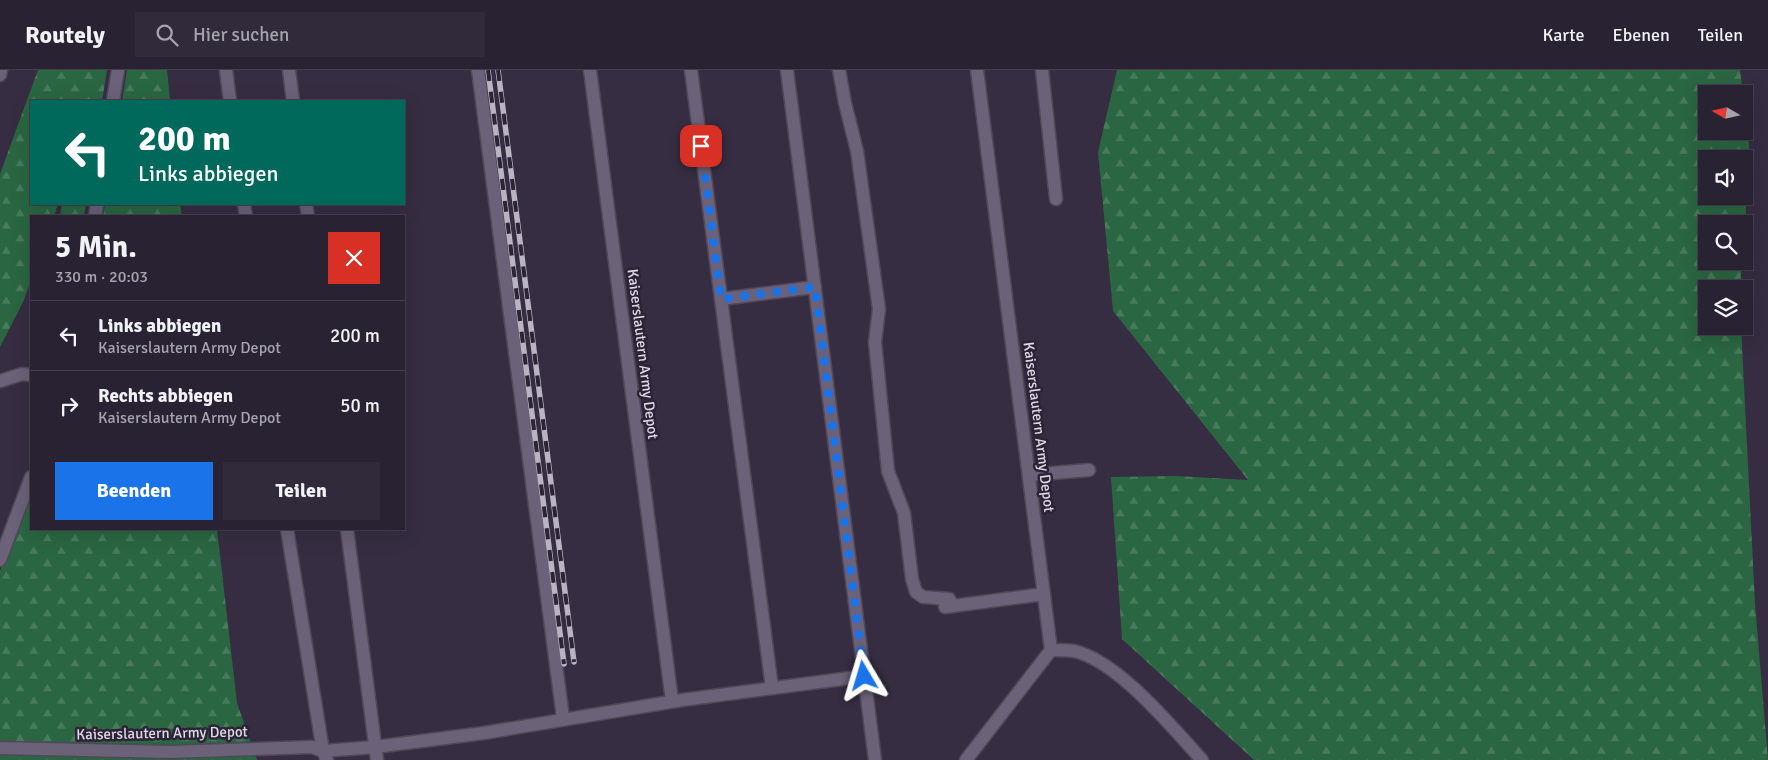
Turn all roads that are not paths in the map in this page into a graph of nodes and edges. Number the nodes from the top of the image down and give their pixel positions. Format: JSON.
{"nodes":[{"id":1,"x":1,"y":70,"type":"edge"},
{"id":2,"x":118,"y":70,"type":"edge"},
{"id":3,"x":226,"y":70,"type":"edge"},
{"id":4,"x":289,"y":70,"type":"edge"},
{"id":5,"x":478,"y":70,"type":"edge"},
{"id":6,"x":590,"y":70,"type":"edge"},
{"id":7,"x":691,"y":70,"type":"edge"},
{"id":8,"x":787,"y":70,"type":"edge"},
{"id":9,"x":839,"y":70,"type":"edge"},
{"id":10,"x":977,"y":70,"type":"edge"},
{"id":11,"x":1042,"y":70,"type":"edge"},
{"id":12,"x":0,"y":75,"type":"edge"},
{"id":13,"x":113,"y":100,"type":"edge"},
{"id":14,"x":230,"y":100,"type":"edge"},
{"id":15,"x":293,"y":100,"type":"edge"},
{"id":16,"x":1056,"y":199,"type":"dead end"},
{"id":17,"x":815,"y":287,"type":"junction"},
{"id":18,"x":721,"y":299,"type":"junction"},
{"id":19,"x":30,"y":375,"type":"edge"},
{"id":20,"x":0,"y":381,"type":"edge"},
{"id":21,"x":1089,"y":470,"type":"dead end"},
{"id":22,"x":1029,"y":475,"type":"junction"},
{"id":23,"x":30,"y":480,"type":"edge"},
{"id":24,"x":287,"y":530,"type":"edge"},
{"id":25,"x":347,"y":530,"type":"edge"},
{"id":26,"x":0,"y":560,"type":"edge"},
{"id":27,"x":1044,"y":594,"type":"junction"},
{"id":28,"x":1051,"y":650,"type":"junction"},
{"id":29,"x":864,"y":676,"type":"junction"},
{"id":30,"x":772,"y":688,"type":"junction"},
{"id":31,"x":672,"y":701,"type":"junction"},
{"id":32,"x":563,"y":718,"type":"junction"},
{"id":33,"x":0,"y":748,"type":"edge"},
{"id":34,"x":376,"y":754,"type":"edge"},
{"id":35,"x":325,"y":756,"type":"edge"},
{"id":36,"x":875,"y":760,"type":"edge"},
{"id":37,"x":966,"y":760,"type":"edge"},
{"id":38,"x":1202,"y":760,"type":"edge"}],
"edges":[{"from":1,"to":12,"type":"lane"},
{"from":2,"to":13,"type":"lane"},
{"from":3,"to":14,"type":"lane"},
{"from":4,"to":15,"type":"lane"},
{"from":5,"to":32,"type":"lane"},
{"from":6,"to":31,"type":"lane","name":"Kaiserslautern Army Depot"},
{"from":7,"to":18,"type":"lane"},
{"from":8,"to":17,"type":"lane"},
{"from":9,"to":27,"type":"lane"},
{"from":10,"to":22,"type":"lane","name":"Kaiserslautern Army Depot"},
{"from":11,"to":16,"type":"lane"},
{"from":17,"to":18,"type":"lane"},
{"from":17,"to":29,"type":"lane"},
{"from":18,"to":30,"type":"lane"},
{"from":19,"to":20,"type":"lane"},
{"from":21,"to":22,"type":"lane"},
{"from":22,"to":27,"type":"lane","name":"Kaiserslautern Army Depot"},
{"from":23,"to":26,"type":"lane"},
{"from":24,"to":35,"type":"lane"},
{"from":25,"to":34,"type":"lane"},
{"from":27,"to":28,"type":"lane","name":"Kaiserslautern Army Depot"},
{"from":28,"to":37,"type":"lane"},
{"from":28,"to":38,"type":"lane"},
{"from":29,"to":30,"type":"lane","name":"Kaiserslautern Army Depot"},
{"from":29,"to":36,"type":"lane"},
{"from":30,"to":31,"type":"lane","name":"Kaiserslautern Army Depot"},
{"from":31,"to":32,"type":"lane","name":"Kaiserslautern Army Depot"},
{"from":32,"to":34,"type":"lane","name":"Kaiserslautern Army Depot"},
{"from":33,"to":35,"type":"lane","name":"Kaiserslautern Army Depot"},
{"from":34,"to":35,"type":"lane","name":"Kaiserslautern Army Depot"}]}
